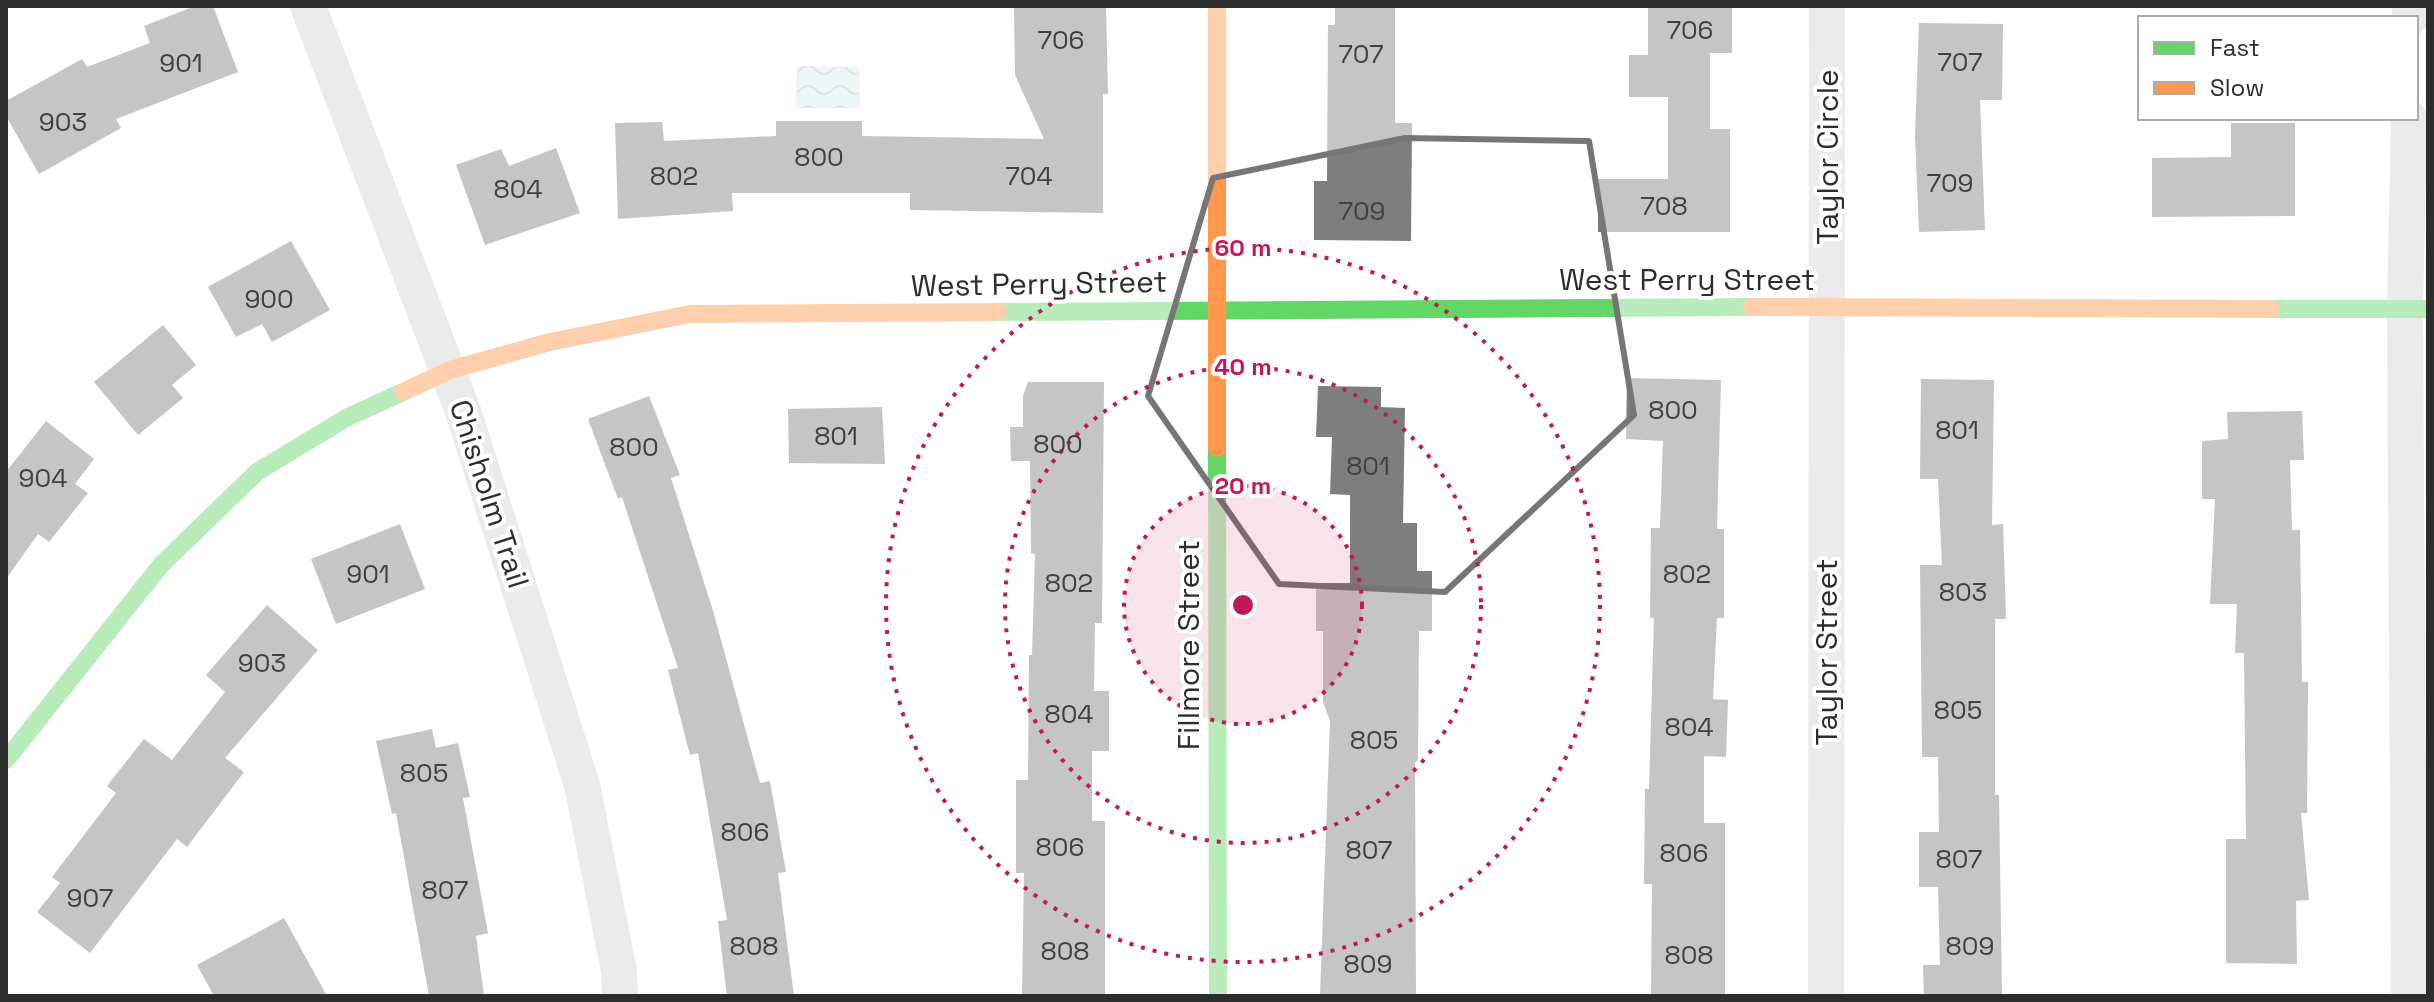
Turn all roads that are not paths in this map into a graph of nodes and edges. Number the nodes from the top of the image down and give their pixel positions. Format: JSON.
{"nodes":[{"id":1,"x":308,"y":6,"type":"edge"},
{"id":2,"x":1217,"y":6,"type":"edge"},
{"id":3,"x":1827,"y":6,"type":"edge"},
{"id":4,"x":2409,"y":120,"type":"edge"},
{"id":5,"x":1828,"y":307,"type":"junction"},
{"id":6,"x":2416,"y":309,"type":"edge"},
{"id":7,"x":1217,"y":310,"type":"junction"},
{"id":8,"x":450,"y":370,"type":"junction"},
{"id":9,"x":6,"y":760,"type":"edge"},
{"id":10,"x":620,"y":996,"type":"edge"},
{"id":11,"x":1218,"y":996,"type":"edge"},
{"id":12,"x":1826,"y":996,"type":"edge"},
{"id":13,"x":2409,"y":996,"type":"edge"}],
"edges":[{"from":1,"to":8,"type":"street","name":"Chisholm Trail"},
{"from":2,"to":7,"type":"street","name":"Fillmore Street"},
{"from":3,"to":5,"type":"street","name":"Taylor Circle"},
{"from":4,"to":6,"type":"street"},
{"from":5,"to":6,"type":"street","name":"West Perry Street"},
{"from":5,"to":7,"type":"street","name":"West Perry Street"},
{"from":5,"to":12,"type":"street","name":"Taylor Street"},
{"from":6,"to":13,"type":"street"},
{"from":7,"to":8,"type":"street","name":"West Perry Street"},
{"from":7,"to":11,"type":"street","name":"Fillmore Street"},
{"from":8,"to":9,"type":"street","name":"West Perry Street"},
{"from":8,"to":10,"type":"street","name":"Chisholm Trail"}]}
